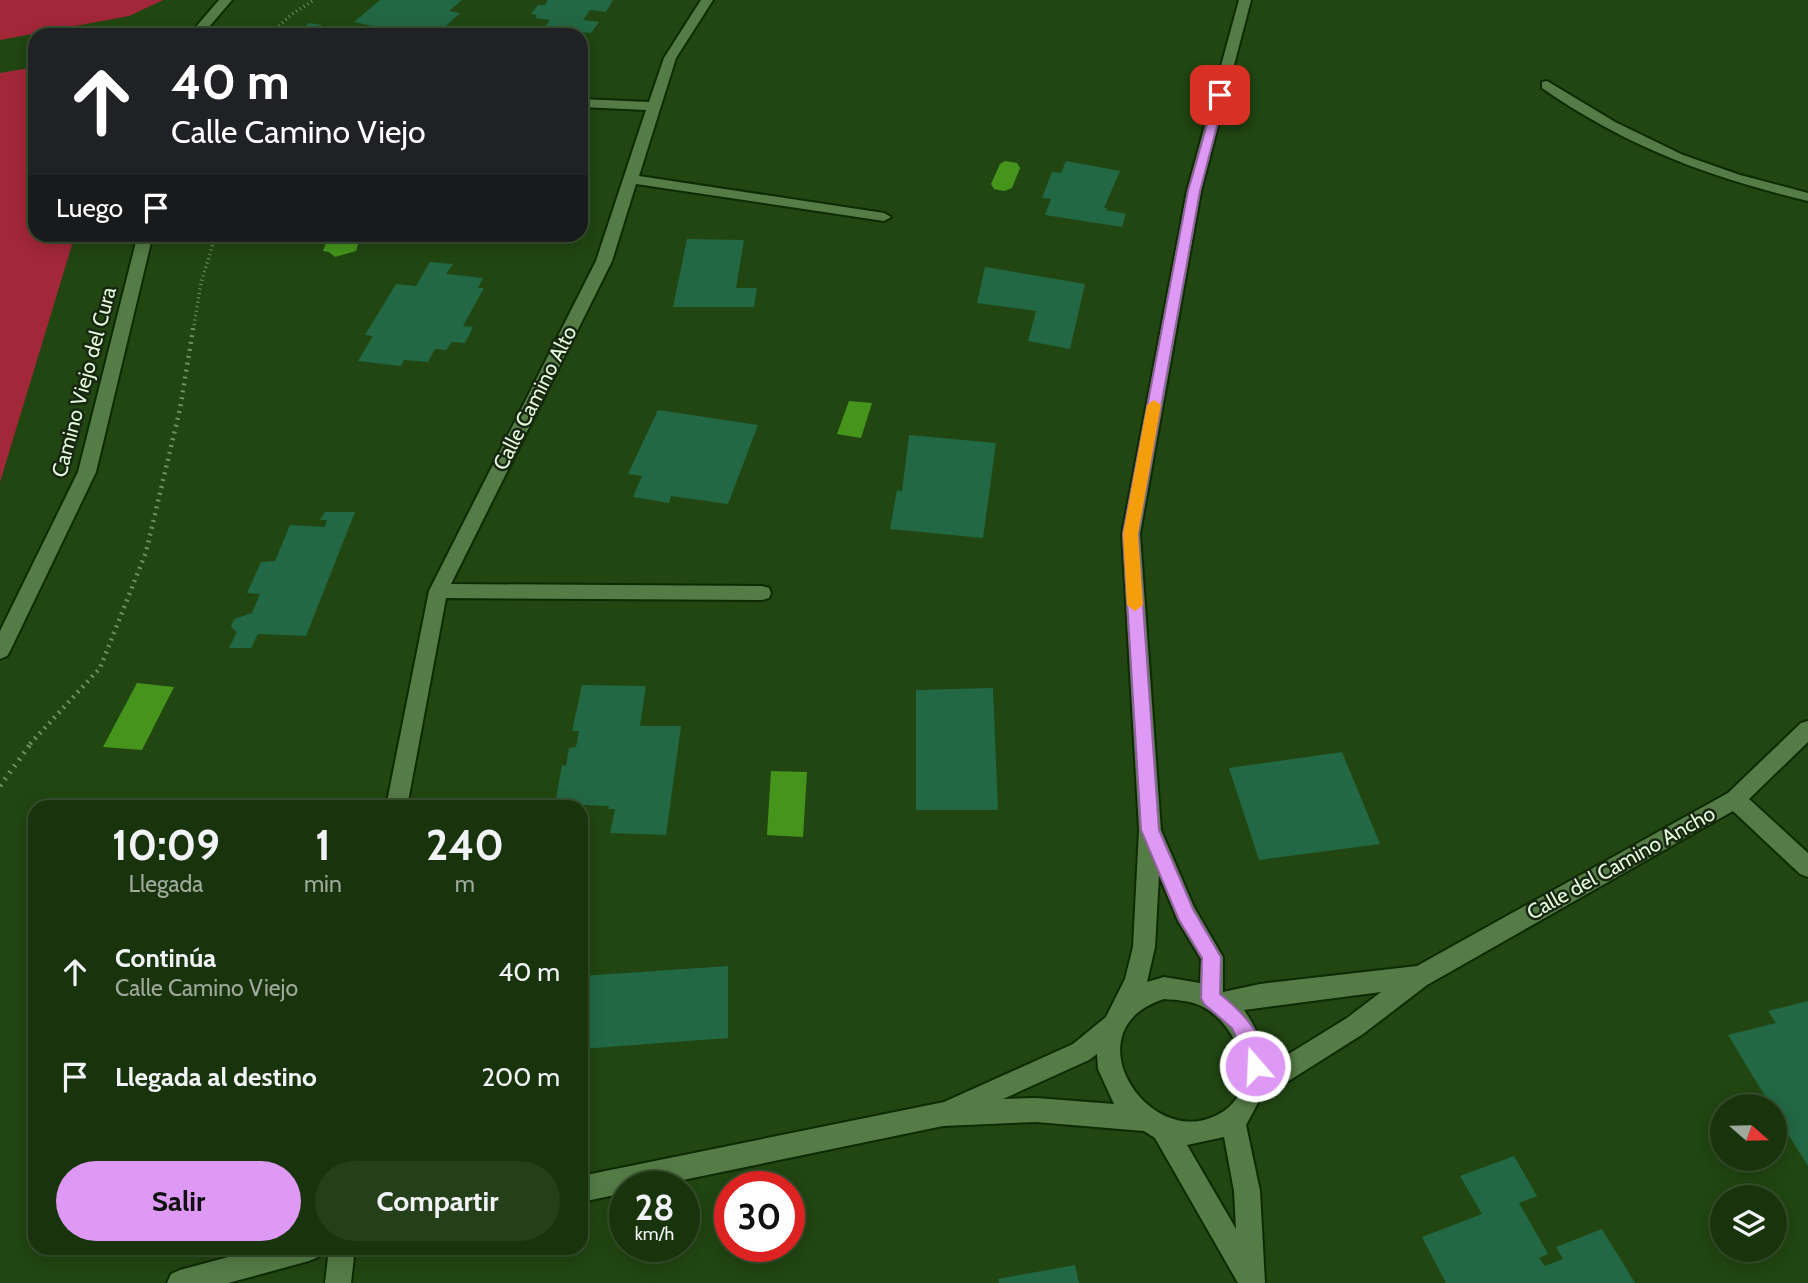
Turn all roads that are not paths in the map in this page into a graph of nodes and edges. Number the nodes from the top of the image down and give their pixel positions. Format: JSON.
{"nodes":[{"id":1,"x":226,"y":0,"type":"edge"},
{"id":2,"x":707,"y":0,"type":"edge"},
{"id":3,"x":1245,"y":0,"type":"edge"},
{"id":4,"x":201,"y":28,"type":"edge"},
{"id":5,"x":1547,"y":85,"type":"dead end"},
{"id":6,"x":588,"y":103,"type":"edge"},
{"id":7,"x":655,"y":106,"type":"junction"},
{"id":8,"x":631,"y":179,"type":"junction"},
{"id":9,"x":1808,"y":197,"type":"edge"},
{"id":10,"x":884,"y":217,"type":"dead end"},
{"id":11,"x":144,"y":242,"type":"edge"},
{"id":12,"x":438,"y":591,"type":"junction"},
{"id":13,"x":762,"y":593,"type":"dead end"},
{"id":14,"x":0,"y":651,"type":"edge"},
{"id":15,"x":1808,"y":729,"type":"edge"},
{"id":16,"x":1735,"y":799,"type":"junction"},
{"id":17,"x":397,"y":800,"type":"edge"},
{"id":18,"x":1150,"y":830,"type":"junction"},
{"id":19,"x":1808,"y":867,"type":"edge"},
{"id":20,"x":1419,"y":977,"type":"junction"},
{"id":21,"x":1217,"y":1001,"type":"junction"},
{"id":22,"x":1117,"y":1019,"type":"junction"},
{"id":23,"x":1253,"y":1090,"type":"junction"},
{"id":24,"x":943,"y":1114,"type":"junction"},
{"id":25,"x":1233,"y":1120,"type":"junction"},
{"id":26,"x":1154,"y":1124,"type":"junction"},
{"id":27,"x":588,"y":1188,"type":"edge"},
{"id":28,"x":283,"y":1255,"type":"edge"},
{"id":29,"x":341,"y":1255,"type":"edge"},
{"id":30,"x":180,"y":1283,"type":"edge"},
{"id":31,"x":338,"y":1283,"type":"edge"},
{"id":32,"x":1252,"y":1283,"type":"edge"}],
"edges":[{"from":1,"to":4,"type":"street"},
{"from":2,"to":7,"type":"street","name":"Calle Camino Alto"},
{"from":3,"to":18,"type":"street"},
{"from":5,"to":9,"type":"street"},
{"from":6,"to":7,"type":"street"},
{"from":7,"to":8,"type":"street","name":"Calle Camino Alto"},
{"from":8,"to":10,"type":"street"},
{"from":8,"to":12,"type":"street","name":"Calle Camino Alto"},
{"from":11,"to":14,"type":"street","name":"Camino Viejo del Cura"},
{"from":12,"to":13,"type":"street"},
{"from":12,"to":17,"type":"street","name":"Calle Camino Alto"},
{"from":15,"to":16,"type":"street","name":"Calle del Camino Ancho"},
{"from":16,"to":19,"type":"street"},
{"from":16,"to":20,"type":"street","name":"Calle del Camino Ancho"},
{"from":18,"to":21,"type":"street"},
{"from":18,"to":22,"type":"street"},
{"from":20,"to":21,"type":"street","name":"Calle del Camino Ancho"},
{"from":20,"to":23,"type":"street","name":"Calle del Camino Ancho"},
{"from":21,"to":22,"type":"street"},
{"from":21,"to":23,"type":"street"},
{"from":22,"to":24,"type":"street"},
{"from":22,"to":26,"type":"street"},
{"from":23,"to":25,"type":"street"},
{"from":24,"to":26,"type":"street"},
{"from":24,"to":27,"type":"street"},
{"from":25,"to":26,"type":"street"},
{"from":25,"to":32,"type":"street"},
{"from":26,"to":32,"type":"street"},
{"from":28,"to":30,"type":"street"},
{"from":29,"to":31,"type":"street"}]}
